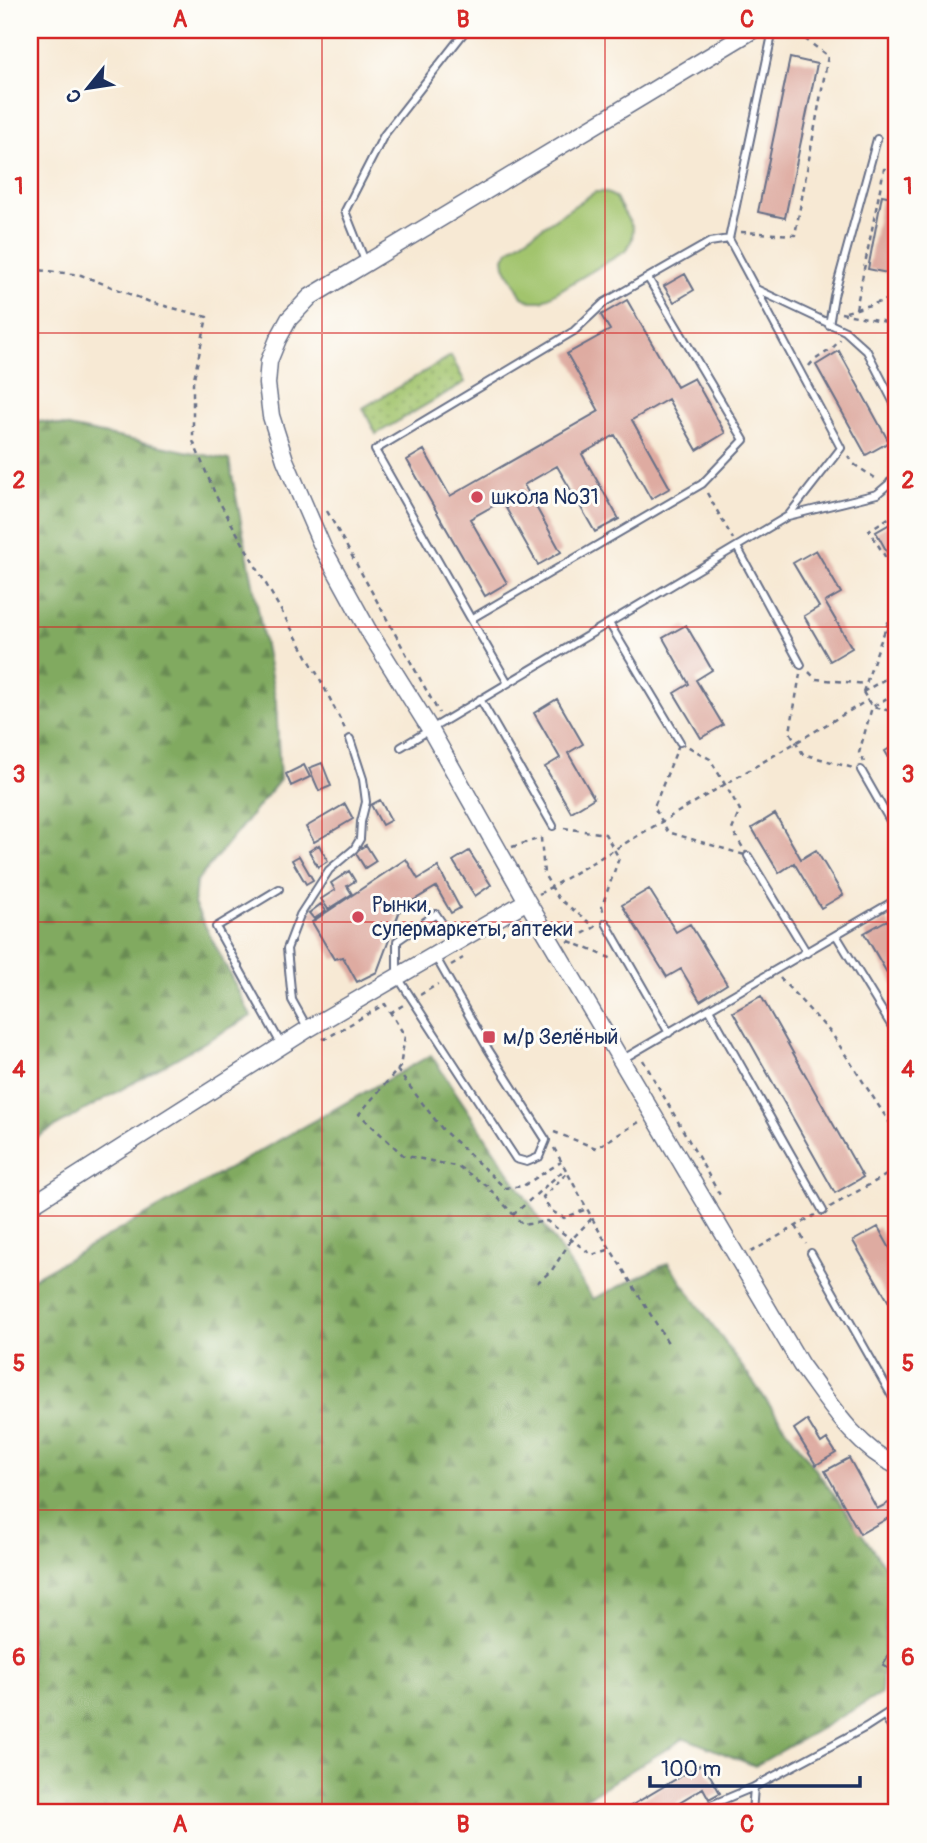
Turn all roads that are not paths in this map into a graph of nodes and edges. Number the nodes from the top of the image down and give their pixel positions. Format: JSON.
{"nodes":[{"id":1,"x":464,"y":30,"type":"edge"},
{"id":2,"x":753,"y":30,"type":"edge"},
{"id":3,"x":773,"y":30,"type":"edge"},
{"id":4,"x":877,"y":139,"type":"dead end"},
{"id":5,"x":730,"y":235,"type":"junction"},
{"id":6,"x":366,"y":263,"type":"junction"},
{"id":7,"x":648,"y":278,"type":"junction"},
{"id":8,"x":756,"y":289,"type":"junction"},
{"id":9,"x":830,"y":325,"type":"junction"},
{"id":10,"x":897,"y":410,"type":"edge"},
{"id":11,"x":897,"y":477,"type":"edge"},
{"id":12,"x":890,"y":482,"type":"junction"},
{"id":13,"x":897,"y":493,"type":"edge"},
{"id":14,"x":788,"y":516,"type":"junction"},
{"id":15,"x":737,"y":547,"type":"junction"},
{"id":16,"x":471,"y":619,"type":"junction"},
{"id":17,"x":609,"y":623,"type":"junction"},
{"id":18,"x":801,"y":665,"type":"road end"},
{"id":19,"x":508,"y":683,"type":"junction"},
{"id":20,"x":480,"y":699,"type":"junction"},
{"id":21,"x":430,"y":729,"type":"junction"},
{"id":22,"x":350,"y":738,"type":"road end"},
{"id":23,"x":680,"y":742,"type":"road end"},
{"id":24,"x":401,"y":747,"type":"dead end"},
{"id":25,"x":861,"y":770,"type":"road end"},
{"id":26,"x":553,"y":826,"type":"road end"},
{"id":27,"x":897,"y":833,"type":"edge"},
{"id":28,"x":748,"y":856,"type":"road end"},
{"id":29,"x":279,"y":889,"type":"dead end"},
{"id":30,"x":897,"y":900,"type":"edge"},
{"id":31,"x":527,"y":901,"type":"junction"},
{"id":32,"x":606,"y":923,"type":"road end"},
{"id":33,"x":836,"y":935,"type":"junction"},
{"id":34,"x":455,"y":942,"type":"junction"},
{"id":35,"x":807,"y":953,"type":"junction"},
{"id":36,"x":434,"y":954,"type":"junction"},
{"id":37,"x":397,"y":976,"type":"junction"},
{"id":38,"x":709,"y":1010,"type":"junction"},
{"id":39,"x":308,"y":1028,"type":"junction"},
{"id":40,"x":670,"y":1032,"type":"junction"},
{"id":41,"x":897,"y":1035,"type":"edge"},
{"id":42,"x":282,"y":1045,"type":"junction"},
{"id":43,"x":622,"y":1060,"type":"junction"},
{"id":44,"x":30,"y":1206,"type":"edge"},
{"id":45,"x":823,"y":1211,"type":"road end"},
{"id":46,"x":811,"y":1253,"type":"road end"},
{"id":47,"x":897,"y":1405,"type":"edge"},
{"id":48,"x":897,"y":1466,"type":"edge"},
{"id":49,"x":897,"y":1707,"type":"edge"},
{"id":50,"x":885,"y":1716,"type":"junction"},
{"id":51,"x":897,"y":1738,"type":"edge"},
{"id":52,"x":754,"y":1787,"type":"junction"},
{"id":53,"x":692,"y":1813,"type":"edge"},
{"id":54,"x":752,"y":1813,"type":"edge"}],
"edges":[{"from":1,"to":6,"type":"lane"},
{"from":2,"to":6,"type":"street"},
{"from":3,"to":5,"type":"lane"},
{"from":4,"to":9,"type":"lane"},
{"from":5,"to":7,"type":"lane"},
{"from":5,"to":8,"type":"lane"},
{"from":6,"to":21,"type":"street"},
{"from":7,"to":16,"type":"lane"},
{"from":7,"to":16,"type":"lane"},
{"from":8,"to":9,"type":"lane"},
{"from":8,"to":14,"type":"lane"},
{"from":9,"to":10,"type":"lane"},
{"from":11,"to":12,"type":"lane"},
{"from":12,"to":13,"type":"lane"},
{"from":12,"to":14,"type":"lane"},
{"from":14,"to":15,"type":"lane"},
{"from":15,"to":17,"type":"lane"},
{"from":15,"to":18,"type":"lane"},
{"from":16,"to":19,"type":"lane"},
{"from":17,"to":19,"type":"lane"},
{"from":17,"to":23,"type":"lane"},
{"from":19,"to":20,"type":"lane"},
{"from":20,"to":21,"type":"lane"},
{"from":20,"to":26,"type":"lane"},
{"from":21,"to":24,"type":"lane"},
{"from":21,"to":31,"type":"street"},
{"from":22,"to":39,"type":"lane"},
{"from":25,"to":27,"type":"lane"},
{"from":28,"to":35,"type":"lane"},
{"from":29,"to":42,"type":"lane"},
{"from":30,"to":33,"type":"lane"},
{"from":31,"to":34,"type":"street"},
{"from":31,"to":43,"type":"street"},
{"from":32,"to":40,"type":"lane"},
{"from":33,"to":35,"type":"lane"},
{"from":33,"to":41,"type":"lane"},
{"from":34,"to":36,"type":"street"},
{"from":34,"to":37,"type":"lane"},
{"from":35,"to":38,"type":"lane"},
{"from":36,"to":37,"type":"street"},
{"from":36,"to":37,"type":"lane"},
{"from":37,"to":39,"type":"street"},
{"from":38,"to":40,"type":"lane"},
{"from":38,"to":45,"type":"lane"},
{"from":39,"to":42,"type":"street"},
{"from":40,"to":43,"type":"lane"},
{"from":42,"to":44,"type":"street"},
{"from":43,"to":48,"type":"street"},
{"from":46,"to":47,"type":"lane"},
{"from":49,"to":50,"type":"lane"},
{"from":50,"to":51,"type":"lane"},
{"from":50,"to":52,"type":"lane"},
{"from":52,"to":53,"type":"lane"},
{"from":52,"to":54,"type":"lane"}]}
